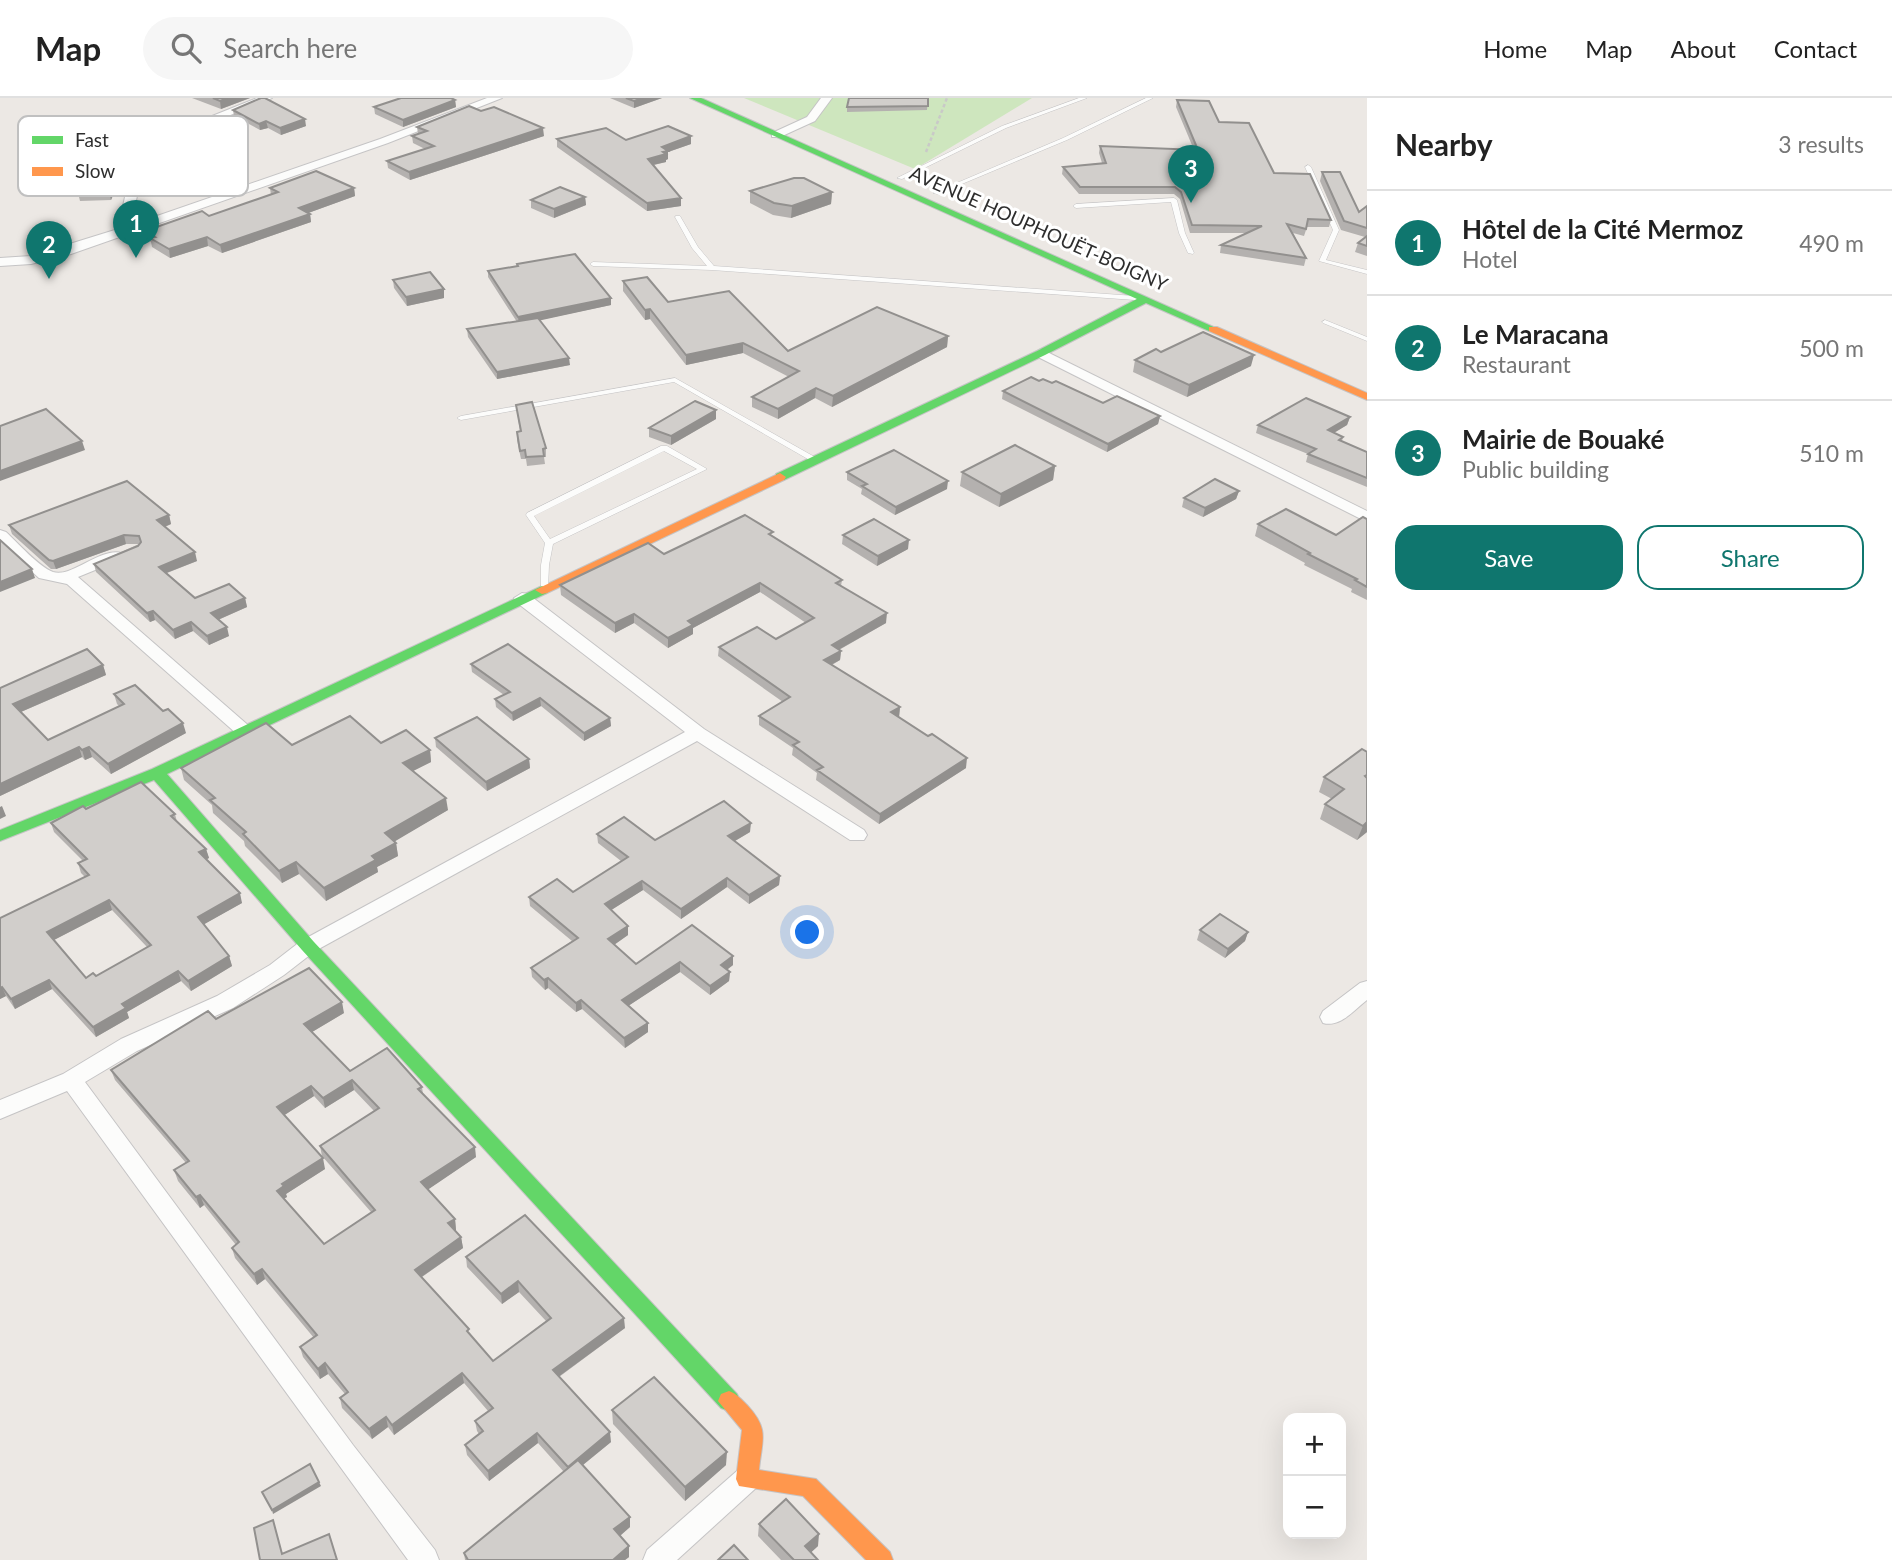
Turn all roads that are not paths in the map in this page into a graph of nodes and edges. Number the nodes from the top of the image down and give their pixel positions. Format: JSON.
{"nodes":[{"id":1,"x":267,"y":98,"type":"edge"},
{"id":2,"x":497,"y":98,"type":"edge"},
{"id":3,"x":694,"y":98,"type":"edge"},
{"id":4,"x":724,"y":98,"type":"edge"},
{"id":5,"x":827,"y":98,"type":"edge"},
{"id":6,"x":1084,"y":98,"type":"edge"},
{"id":7,"x":1150,"y":98,"type":"edge"},
{"id":8,"x":222,"y":116,"type":"edge"},
{"id":9,"x":792,"y":129,"type":"junction"},
{"id":10,"x":776,"y":135,"type":"junction"},
{"id":11,"x":1308,"y":167,"type":"dead end"},
{"id":12,"x":900,"y":178,"type":"junction"},
{"id":13,"x":248,"y":188,"type":"edge"},
{"id":14,"x":936,"y":193,"type":"junction"},
{"id":15,"x":131,"y":196,"type":"edge"},
{"id":16,"x":225,"y":196,"type":"edge"},
{"id":17,"x":1076,"y":206,"type":"dead end"},
{"id":18,"x":678,"y":217,"type":"dead end"},
{"id":19,"x":124,"y":231,"type":"junction"},
{"id":20,"x":1191,"y":253,"type":"dead end"},
{"id":21,"x":31,"y":260,"type":"junction"},
{"id":22,"x":0,"y":262,"type":"edge"},
{"id":23,"x":593,"y":264,"type":"dead end"},
{"id":24,"x":712,"y":268,"type":"junction"},
{"id":25,"x":0,"y":272,"type":"edge"},
{"id":26,"x":1367,"y":272,"type":"edge"},
{"id":27,"x":1146,"y":299,"type":"junction"},
{"id":28,"x":1325,"y":322,"type":"dead end"},
{"id":29,"x":1367,"y":339,"type":"edge"},
{"id":30,"x":1041,"y":353,"type":"junction"},
{"id":31,"x":1367,"y":382,"type":"edge"},
{"id":32,"x":1367,"y":397,"type":"edge"},
{"id":33,"x":461,"y":418,"type":"dead end"},
{"id":34,"x":816,"y":460,"type":"junction"},
{"id":35,"x":1367,"y":517,"type":"edge"},
{"id":36,"x":0,"y":535,"type":"edge"},
{"id":37,"x":549,"y":543,"type":"junction"},
{"id":38,"x":133,"y":549,"type":"edge"},
{"id":39,"x":62,"y":578,"type":"junction"},
{"id":40,"x":544,"y":588,"type":"junction"},
{"id":41,"x":522,"y":598,"type":"junction"},
{"id":42,"x":243,"y":730,"type":"junction"},
{"id":43,"x":698,"y":733,"type":"junction"},
{"id":44,"x":156,"y":773,"type":"junction"},
{"id":45,"x":857,"y":835,"type":"dead end"},
{"id":46,"x":0,"y":836,"type":"edge"},
{"id":47,"x":308,"y":946,"type":"junction"},
{"id":48,"x":1367,"y":989,"type":"edge"},
{"id":49,"x":1331,"y":1017,"type":"dead end"},
{"id":50,"x":71,"y":1080,"type":"junction"},
{"id":51,"x":0,"y":1110,"type":"edge"},
{"id":52,"x":747,"y":1479,"type":"junction"},
{"id":53,"x":425,"y":1560,"type":"edge"},
{"id":54,"x":657,"y":1560,"type":"edge"},
{"id":55,"x":882,"y":1560,"type":"edge"}],
"edges":[{"from":1,"to":8,"type":"street"},
{"from":2,"to":13,"type":"street"},
{"from":3,"to":10,"type":"main road","name":"AVENUE HOUPHOUËT-BOIGNY"},
{"from":4,"to":9,"type":"main road","name":"AVENUE HOUPHOUËT-BOIGNY"},
{"from":5,"to":9,"type":"street"},
{"from":6,"to":12,"type":"lane"},
{"from":7,"to":14,"type":"lane"},
{"from":9,"to":10,"type":"street"},
{"from":9,"to":12,"type":"main road","name":"AVENUE HOUPHOUËT-BOIGNY"},
{"from":10,"to":27,"type":"main road","name":"AVENUE HOUPHOUËT-BOIGNY"},
{"from":11,"to":26,"type":"lane"},
{"from":12,"to":14,"type":"main road","name":"AVENUE HOUPHOUËT-BOIGNY"},
{"from":14,"to":31,"type":"main road","name":"AVENUE HOUPHOUËT-BOIGNY"},
{"from":15,"to":19,"type":"street"},
{"from":16,"to":19,"type":"street"},
{"from":17,"to":20,"type":"lane"},
{"from":18,"to":24,"type":"lane"},
{"from":19,"to":21,"type":"street"},
{"from":21,"to":22,"type":"street"},
{"from":21,"to":25,"type":"street"},
{"from":23,"to":24,"type":"lane"},
{"from":24,"to":27,"type":"lane"},
{"from":27,"to":30,"type":"main road"},
{"from":27,"to":32,"type":"main road","name":"AVENUE HOUPHOUËT-BOIGNY"},
{"from":28,"to":29,"type":"lane"},
{"from":30,"to":34,"type":"main road"},
{"from":30,"to":35,"type":"street"},
{"from":33,"to":34,"type":"lane"},
{"from":34,"to":40,"type":"main road"},
{"from":36,"to":39,"type":"street"},
{"from":37,"to":37,"type":"lane"},
{"from":37,"to":40,"type":"lane"},
{"from":38,"to":39,"type":"street"},
{"from":39,"to":42,"type":"street"},
{"from":40,"to":41,"type":"main road"},
{"from":41,"to":42,"type":"main road"},
{"from":41,"to":43,"type":"street"},
{"from":42,"to":44,"type":"main road"},
{"from":43,"to":45,"type":"street"},
{"from":43,"to":47,"type":"street"},
{"from":44,"to":46,"type":"main road"},
{"from":44,"to":47,"type":"main road"},
{"from":47,"to":50,"type":"street"},
{"from":47,"to":52,"type":"main road"},
{"from":48,"to":49,"type":"street"},
{"from":50,"to":51,"type":"street"},
{"from":50,"to":53,"type":"street"},
{"from":52,"to":54,"type":"street"},
{"from":52,"to":55,"type":"main road"}]}
